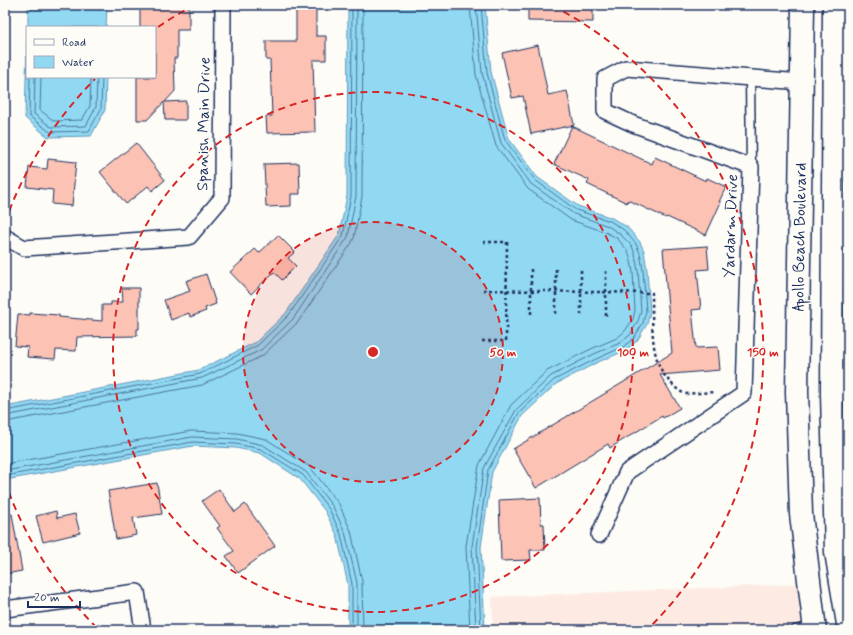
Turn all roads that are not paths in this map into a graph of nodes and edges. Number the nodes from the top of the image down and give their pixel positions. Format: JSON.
{"nodes":[{"id":1,"x":223,"y":5,"type":"edge"},
{"id":2,"x":803,"y":5,"type":"edge"},
{"id":3,"x":834,"y":5,"type":"edge"},
{"id":4,"x":750,"y":78,"type":"junction"},
{"id":5,"x":802,"y":82,"type":"junction"},
{"id":6,"x":841,"y":83,"type":"edge"},
{"id":7,"x":751,"y":166,"type":"junction"},
{"id":8,"x":5,"y":237,"type":"edge"},
{"id":9,"x":797,"y":392,"type":"junction"},
{"id":10,"x":840,"y":393,"type":"edge"},
{"id":11,"x":599,"y":535,"type":"dead end"},
{"id":12,"x":5,"y":609,"type":"edge"},
{"id":13,"x":848,"y":624,"type":"edge"},
{"id":14,"x":808,"y":628,"type":"edge"},
{"id":15,"x":143,"y":630,"type":"edge"}],
"edges":[{"from":1,"to":8,"type":"street","name":"Spanish Main Drive"},
{"from":2,"to":5,"type":"main road","name":"Apollo Beach Boulevard"},
{"from":3,"to":6,"type":"main road","name":"Apollo Beach Boulevard"},
{"from":4,"to":5,"type":"street","name":"Yardarm Drive"},
{"from":4,"to":7,"type":"lane"},
{"from":4,"to":7,"type":"street","name":"Yardarm Drive"},
{"from":5,"to":6,"type":"main road"},
{"from":5,"to":9,"type":"main road","name":"Apollo Beach Boulevard"},
{"from":6,"to":10,"type":"main road","name":"Apollo Beach Boulevard"},
{"from":7,"to":11,"type":"street","name":"Yardarm Drive"},
{"from":9,"to":10,"type":"main road"},
{"from":9,"to":14,"type":"main road","name":"Apollo Beach Boulevard"},
{"from":10,"to":13,"type":"main road","name":"Apollo Beach Boulevard"},
{"from":12,"to":15,"type":"street"}]}
